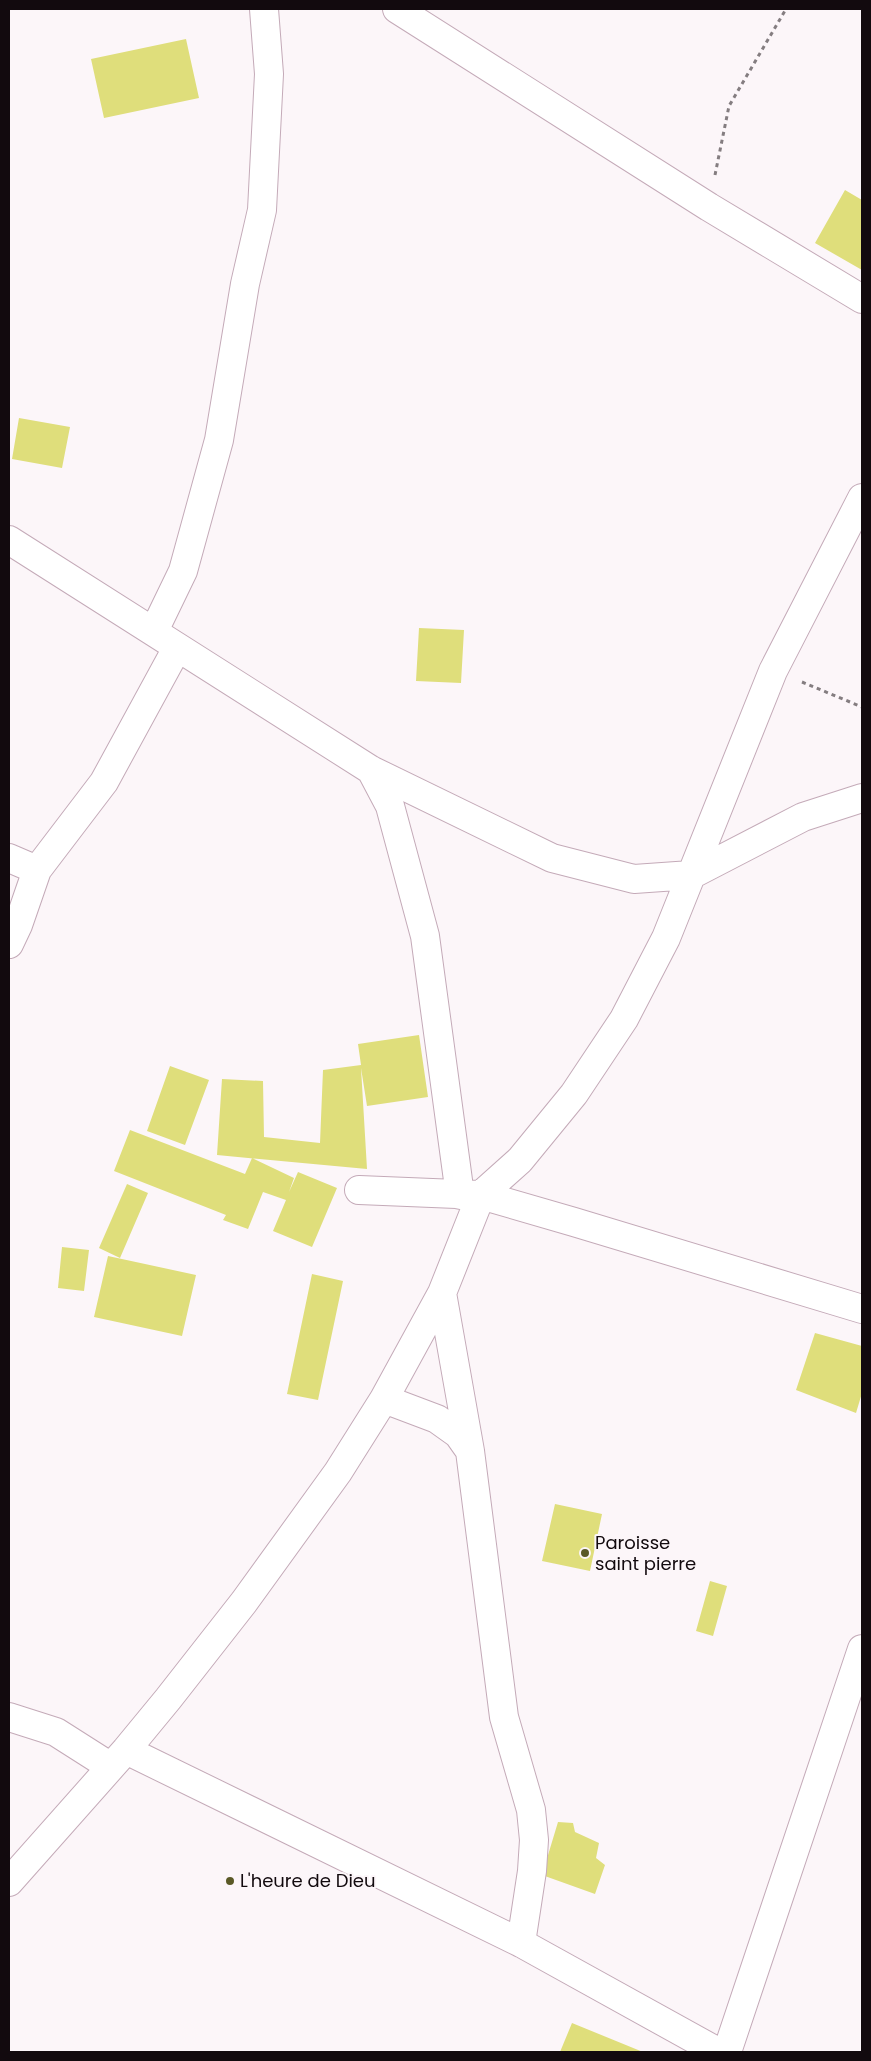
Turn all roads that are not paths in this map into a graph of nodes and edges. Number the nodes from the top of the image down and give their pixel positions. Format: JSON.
{"nodes":[{"id":1,"x":264,"y":9,"type":"edge"},
{"id":2,"x":397,"y":9,"type":"edge"},
{"id":3,"x":862,"y":299,"type":"edge"},
{"id":4,"x":862,"y":498,"type":"edge"},
{"id":5,"x":9,"y":540,"type":"edge"},
{"id":6,"x":154,"y":631,"type":"junction"},
{"id":7,"x":177,"y":648,"type":"junction"},
{"id":8,"x":371,"y":770,"type":"junction"},
{"id":9,"x":862,"y":798,"type":"edge"},
{"id":10,"x":9,"y":858,"type":"edge"},
{"id":11,"x":37,"y":870,"type":"junction"},
{"id":12,"x":691,"y":875,"type":"junction"},
{"id":13,"x":9,"y":944,"type":"edge"},
{"id":14,"x":360,"y":1190,"type":"dead end"},
{"id":15,"x":470,"y":1195,"type":"junction"},
{"id":16,"x":442,"y":1293,"type":"junction"},
{"id":17,"x":862,"y":1309,"type":"edge"},
{"id":18,"x":384,"y":1399,"type":"junction"},
{"id":19,"x":470,"y":1451,"type":"junction"},
{"id":20,"x":862,"y":1649,"type":"edge"},
{"id":21,"x":9,"y":1717,"type":"edge"},
{"id":22,"x":119,"y":1759,"type":"junction"},
{"id":23,"x":9,"y":1882,"type":"edge"},
{"id":24,"x":521,"y":1943,"type":"junction"},
{"id":25,"x":718,"y":2052,"type":"edge"},
{"id":26,"x":727,"y":2052,"type":"edge"}],
"edges":[{"from":1,"to":6,"type":"street"},
{"from":2,"to":3,"type":"street"},
{"from":4,"to":12,"type":"street"},
{"from":5,"to":6,"type":"street"},
{"from":6,"to":7,"type":"street"},
{"from":7,"to":8,"type":"street"},
{"from":7,"to":11,"type":"street"},
{"from":8,"to":12,"type":"street"},
{"from":8,"to":15,"type":"street"},
{"from":9,"to":12,"type":"street"},
{"from":10,"to":11,"type":"street"},
{"from":11,"to":13,"type":"street"},
{"from":12,"to":15,"type":"street"},
{"from":14,"to":15,"type":"street"},
{"from":15,"to":16,"type":"street"},
{"from":15,"to":17,"type":"street"},
{"from":16,"to":18,"type":"street"},
{"from":16,"to":19,"type":"street"},
{"from":18,"to":19,"type":"street"},
{"from":18,"to":22,"type":"street"},
{"from":19,"to":24,"type":"street"},
{"from":20,"to":26,"type":"street"},
{"from":21,"to":22,"type":"street"},
{"from":22,"to":23,"type":"street"},
{"from":22,"to":24,"type":"street"},
{"from":24,"to":25,"type":"street"}]}
